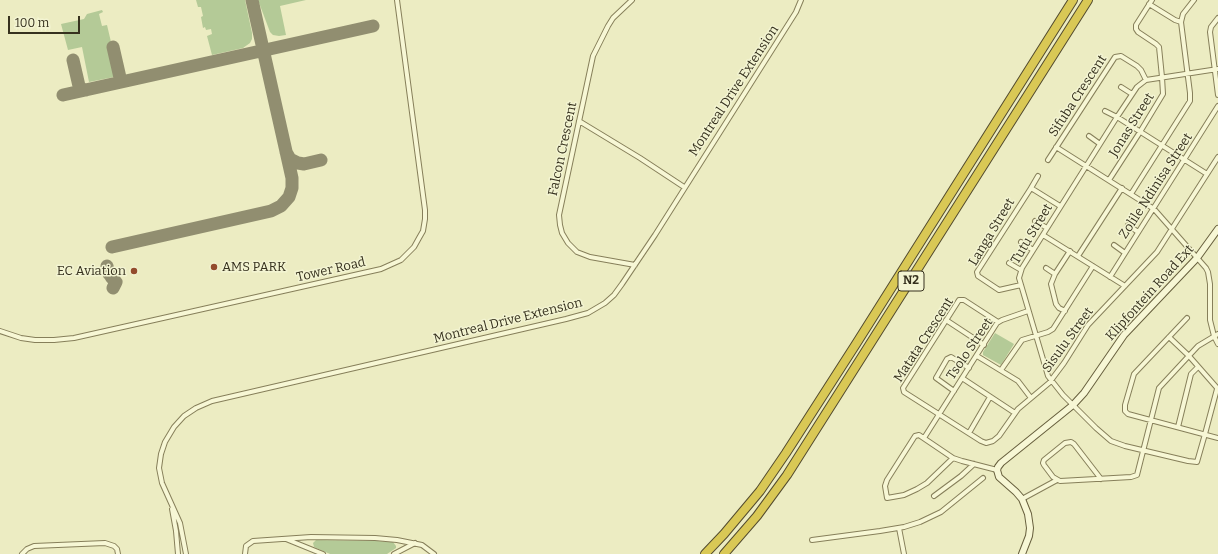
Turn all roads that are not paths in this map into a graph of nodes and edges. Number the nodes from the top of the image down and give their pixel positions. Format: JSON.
{"nodes":[{"id":1,"x":397,"y":0,"type":"edge"},
{"id":2,"x":632,"y":0,"type":"edge"},
{"id":3,"x":801,"y":0,"type":"edge"},
{"id":4,"x":1073,"y":0,"type":"edge"},
{"id":5,"x":1088,"y":0,"type":"edge"},
{"id":6,"x":1194,"y":0,"type":"edge"},
{"id":7,"x":1151,"y":2,"type":"edge"},
{"id":8,"x":1218,"y":18,"type":"edge"},
{"id":9,"x":1181,"y":22,"type":"junction"},
{"id":10,"x":1216,"y":70,"type":"edge"},
{"id":11,"x":1188,"y":74,"type":"junction"},
{"id":12,"x":1162,"y":77,"type":"junction"},
{"id":13,"x":1146,"y":80,"type":"junction"},
{"id":14,"x":1121,"y":87,"type":"dead end"},
{"id":15,"x":1132,"y":94,"type":"junction"},
{"id":16,"x":1218,"y":95,"type":"edge"},
{"id":17,"x":1218,"y":106,"type":"edge"},
{"id":18,"x":1105,"y":112,"type":"dead end"},
{"id":19,"x":1116,"y":117,"type":"junction"},
{"id":20,"x":579,"y":121,"type":"junction"},
{"id":21,"x":1140,"y":132,"type":"junction"},
{"id":22,"x":1090,"y":136,"type":"dead end"},
{"id":23,"x":1100,"y":144,"type":"junction"},
{"id":24,"x":1162,"y":145,"type":"junction"},
{"id":25,"x":1056,"y":147,"type":"junction"},
{"id":26,"x":1218,"y":157,"type":"edge"},
{"id":27,"x":1048,"y":160,"type":"dead end"},
{"id":28,"x":1184,"y":160,"type":"junction"},
{"id":29,"x":1087,"y":166,"type":"junction"},
{"id":30,"x":1207,"y":174,"type":"junction"},
{"id":31,"x":1038,"y":176,"type":"dead end"},
{"id":32,"x":1109,"y":180,"type":"junction"},
{"id":33,"x":684,"y":187,"type":"junction"},
{"id":34,"x":1031,"y":188,"type":"junction"},
{"id":35,"x":1122,"y":188,"type":"junction"},
{"id":36,"x":1131,"y":194,"type":"junction"},
{"id":37,"x":1060,"y":206,"type":"junction"},
{"id":38,"x":1154,"y":209,"type":"junction"},
{"id":39,"x":1036,"y":221,"type":"dead end"},
{"id":40,"x":1128,"y":225,"type":"dead end"},
{"id":41,"x":1047,"y":228,"type":"junction"},
{"id":42,"x":1172,"y":229,"type":"junction"},
{"id":43,"x":1218,"y":229,"type":"edge"},
{"id":44,"x":1138,"y":232,"type":"junction"},
{"id":45,"x":1043,"y":235,"type":"junction"},
{"id":46,"x":1022,"y":242,"type":"dead end"},
{"id":47,"x":1114,"y":245,"type":"dead end"},
{"id":48,"x":1033,"y":250,"type":"junction"},
{"id":49,"x":1070,"y":251,"type":"junction"},
{"id":50,"x":1125,"y":253,"type":"junction"},
{"id":51,"x":1078,"y":256,"type":"junction"},
{"id":52,"x":1197,"y":258,"type":"junction"},
{"id":53,"x":1009,"y":263,"type":"dead end"},
{"id":54,"x":634,"y":265,"type":"junction"},
{"id":55,"x":1093,"y":266,"type":"junction"},
{"id":56,"x":1046,"y":268,"type":"dead end"},
{"id":57,"x":1021,"y":270,"type":"junction"},
{"id":58,"x":1055,"y":274,"type":"junction"},
{"id":59,"x":1110,"y":277,"type":"junction"},
{"id":60,"x":1020,"y":285,"type":"junction"},
{"id":61,"x":1124,"y":286,"type":"junction"},
{"id":62,"x":1028,"y":311,"type":"junction"},
{"id":63,"x":1065,"y":311,"type":"junction"},
{"id":64,"x":1187,"y":318,"type":"dead end"},
{"id":65,"x":946,"y":320,"type":"junction"},
{"id":66,"x":998,"y":322,"type":"junction"},
{"id":67,"x":0,"y":331,"type":"edge"},
{"id":68,"x":1216,"y":335,"type":"edge"},
{"id":69,"x":1036,"y":336,"type":"junction"},
{"id":70,"x":1169,"y":337,"type":"junction"},
{"id":71,"x":1218,"y":344,"type":"edge"},
{"id":72,"x":984,"y":345,"type":"junction"},
{"id":73,"x":977,"y":356,"type":"junction"},
{"id":74,"x":1189,"y":356,"type":"junction"},
{"id":75,"x":1198,"y":366,"type":"junction"},
{"id":76,"x":969,"y":368,"type":"junction"},
{"id":77,"x":1001,"y":370,"type":"junction"},
{"id":78,"x":962,"y":378,"type":"junction"},
{"id":79,"x":1051,"y":380,"type":"junction"},
{"id":80,"x":1217,"y":389,"type":"edge"},
{"id":81,"x":954,"y":391,"type":"junction"},
{"id":82,"x":990,"y":397,"type":"junction"},
{"id":83,"x":1031,"y":398,"type":"junction"},
{"id":84,"x":1073,"y":405,"type":"junction"},
{"id":85,"x":1015,"y":413,"type":"junction"},
{"id":86,"x":940,"y":414,"type":"junction"},
{"id":87,"x":1151,"y":420,"type":"junction"},
{"id":88,"x":1178,"y":427,"type":"junction"},
{"id":89,"x":968,"y":433,"type":"junction"},
{"id":90,"x":1205,"y":434,"type":"junction"},
{"id":91,"x":924,"y":438,"type":"junction"},
{"id":92,"x":1218,"y":438,"type":"edge"},
{"id":93,"x":1143,"y":450,"type":"junction"},
{"id":94,"x":952,"y":458,"type":"junction"},
{"id":95,"x":974,"y":464,"type":"junction"},
{"id":96,"x":997,"y":470,"type":"junction"},
{"id":97,"x":983,"y":478,"type":"dead end"},
{"id":98,"x":1101,"y":479,"type":"junction"},
{"id":99,"x":1057,"y":480,"type":"junction"},
{"id":100,"x":934,"y":496,"type":"dead end"},
{"id":101,"x":1022,"y":499,"type":"junction"},
{"id":102,"x":172,"y":506,"type":"junction"},
{"id":103,"x":899,"y":528,"type":"junction"},
{"id":104,"x":724,"y":534,"type":"junction"},
{"id":105,"x":284,"y":538,"type":"junction"},
{"id":106,"x":812,"y":540,"type":"dead end"},
{"id":107,"x":415,"y":543,"type":"junction"},
{"id":108,"x":22,"y":554,"type":"edge"},
{"id":109,"x":118,"y":554,"type":"edge"},
{"id":110,"x":178,"y":554,"type":"edge"},
{"id":111,"x":186,"y":554,"type":"edge"},
{"id":112,"x":245,"y":554,"type":"edge"},
{"id":113,"x":323,"y":554,"type":"edge"},
{"id":114,"x":394,"y":554,"type":"edge"},
{"id":115,"x":434,"y":554,"type":"edge"},
{"id":116,"x":698,"y":554,"type":"edge"},
{"id":117,"x":705,"y":554,"type":"edge"},
{"id":118,"x":724,"y":554,"type":"edge"},
{"id":119,"x":904,"y":554,"type":"edge"},
{"id":120,"x":1022,"y":554,"type":"edge"}],
"edges":[{"from":1,"to":67,"type":"street","name":"Tower Road"},
{"from":2,"to":20,"type":"street","name":"Falcon Crescent"},
{"from":3,"to":33,"type":"street","name":"Montreal Drive Extension"},
{"from":4,"to":104,"type":"highway","number":"N2"},
{"from":5,"to":118,"type":"highway","number":"N2"},
{"from":6,"to":9,"type":"street"},
{"from":7,"to":9,"type":"street"},
{"from":7,"to":12,"type":"street","name":"Jonas Street"},
{"from":8,"to":10,"type":"street"},
{"from":9,"to":11,"type":"street"},
{"from":10,"to":11,"type":"street"},
{"from":10,"to":16,"type":"street"},
{"from":11,"to":12,"type":"street"},
{"from":11,"to":24,"type":"street"},
{"from":12,"to":13,"type":"street"},
{"from":12,"to":21,"type":"street","name":"Jonas Street"},
{"from":13,"to":15,"type":"street","name":"Tutu Street"},
{"from":13,"to":25,"type":"street","name":"Sifuba Crescent"},
{"from":14,"to":15,"type":"street"},
{"from":15,"to":19,"type":"street","name":"Tutu Street"},
{"from":17,"to":28,"type":"street","name":"Zolile Ndinisa Street"},
{"from":18,"to":19,"type":"street"},
{"from":19,"to":21,"type":"street"},
{"from":19,"to":23,"type":"street","name":"Tutu Street"},
{"from":20,"to":33,"type":"street"},
{"from":20,"to":54,"type":"street","name":"Falcon Crescent"},
{"from":21,"to":24,"type":"street"},
{"from":21,"to":32,"type":"street","name":"Jonas Street"},
{"from":22,"to":23,"type":"street"},
{"from":23,"to":29,"type":"street","name":"Tutu Street"},
{"from":24,"to":28,"type":"street"},
{"from":24,"to":36,"type":"street"},
{"from":25,"to":27,"type":"street","name":"Sifuba Crescent"},
{"from":25,"to":29,"type":"street"},
{"from":26,"to":30,"type":"street","name":"Sisulu Street"},
{"from":28,"to":30,"type":"street"},
{"from":28,"to":38,"type":"street","name":"Zolile Ndinisa Street"},
{"from":29,"to":32,"type":"street"},
{"from":29,"to":37,"type":"street","name":"Tutu Street"},
{"from":30,"to":42,"type":"street","name":"Sisulu Street"},
{"from":31,"to":34,"type":"street"},
{"from":32,"to":35,"type":"street"},
{"from":33,"to":54,"type":"street","name":"Montreal Drive Extension"},
{"from":34,"to":37,"type":"street"},
{"from":34,"to":60,"type":"street","name":"Langa Street"},
{"from":35,"to":36,"type":"street"},
{"from":35,"to":51,"type":"street"},
{"from":36,"to":38,"type":"street"},
{"from":37,"to":41,"type":"street","name":"Tutu Street"},
{"from":38,"to":42,"type":"street"},
{"from":38,"to":44,"type":"street","name":"Zolile Ndinisa Street"},
{"from":39,"to":41,"type":"street"},
{"from":40,"to":44,"type":"street"},
{"from":41,"to":45,"type":"street","name":"Tutu Street"},
{"from":42,"to":52,"type":"street"},
{"from":42,"to":61,"type":"street","name":"Sisulu Street"},
{"from":43,"to":52,"type":"street","name":"Klipfontein Road Ext"},
{"from":44,"to":50,"type":"street","name":"Zolile Ndinisa Street"},
{"from":45,"to":48,"type":"street","name":"Tutu Street"},
{"from":45,"to":49,"type":"street"},
{"from":46,"to":48,"type":"street"},
{"from":47,"to":50,"type":"street"},
{"from":48,"to":57,"type":"street","name":"Tutu Street"},
{"from":49,"to":51,"type":"street"},
{"from":49,"to":58,"type":"street"},
{"from":50,"to":59,"type":"street","name":"Zolile Ndinisa Street"},
{"from":51,"to":55,"type":"street"},
{"from":52,"to":68,"type":"street"},
{"from":52,"to":84,"type":"street","name":"Klipfontein Road Ext"},
{"from":53,"to":57,"type":"street"},
{"from":54,"to":102,"type":"street","name":"Montreal Drive Extension"},
{"from":55,"to":59,"type":"street"},
{"from":55,"to":63,"type":"street"},
{"from":56,"to":58,"type":"street"},
{"from":57,"to":60,"type":"street","name":"Tutu Street"},
{"from":58,"to":63,"type":"street"},
{"from":59,"to":61,"type":"street"},
{"from":60,"to":62,"type":"street","name":"Tutu Street"},
{"from":61,"to":79,"type":"street","name":"Sisulu Street"},
{"from":62,"to":66,"type":"street","name":"Tsolo Street"},
{"from":62,"to":69,"type":"street","name":"Tutu Street"},
{"from":63,"to":69,"type":"street"},
{"from":64,"to":70,"type":"street"},
{"from":65,"to":66,"type":"street","name":"Matata Crescent"},
{"from":65,"to":72,"type":"street"},
{"from":65,"to":86,"type":"street","name":"Matata Crescent"},
{"from":66,"to":72,"type":"street","name":"Tsolo Street"},
{"from":68,"to":71,"type":"street"},
{"from":68,"to":74,"type":"street"},
{"from":69,"to":77,"type":"street"},
{"from":69,"to":79,"type":"street","name":"Tutu Street"},
{"from":70,"to":74,"type":"street"},
{"from":70,"to":87,"type":"street"},
{"from":72,"to":73,"type":"street","name":"Tsolo Street"},
{"from":73,"to":76,"type":"street","name":"Tsolo Street"},
{"from":73,"to":77,"type":"street"},
{"from":74,"to":75,"type":"street"},
{"from":74,"to":87,"type":"street"},
{"from":75,"to":80,"type":"street"},
{"from":75,"to":88,"type":"street"},
{"from":76,"to":78,"type":"street","name":"Tsolo Street"},
{"from":76,"to":81,"type":"street"},
{"from":77,"to":83,"type":"street"},
{"from":78,"to":81,"type":"street","name":"Tsolo Street"},
{"from":78,"to":82,"type":"street"},
{"from":79,"to":83,"type":"street","name":"Sisulu Street"},
{"from":79,"to":84,"type":"street","name":"Tutu Street"},
{"from":80,"to":90,"type":"street"},
{"from":81,"to":86,"type":"street","name":"Tsolo Street"},
{"from":82,"to":85,"type":"street"},
{"from":82,"to":89,"type":"street"},
{"from":83,"to":85,"type":"street","name":"Sisulu Street"},
{"from":84,"to":93,"type":"street","name":"Tutu Street"},
{"from":84,"to":96,"type":"street","name":"Klipfontein Road Ext"},
{"from":85,"to":89,"type":"street","name":"Sisulu Street"},
{"from":86,"to":89,"type":"street","name":"Sisulu Street"},
{"from":86,"to":91,"type":"street","name":"Tsolo Street"},
{"from":87,"to":88,"type":"street"},
{"from":87,"to":93,"type":"street"},
{"from":88,"to":90,"type":"street"},
{"from":90,"to":92,"type":"street"},
{"from":90,"to":93,"type":"street","name":"Tutu Street"},
{"from":91,"to":94,"type":"street"},
{"from":91,"to":94,"type":"street"},
{"from":93,"to":98,"type":"street"},
{"from":94,"to":95,"type":"street"},
{"from":95,"to":96,"type":"street"},
{"from":95,"to":100,"type":"street"},
{"from":96,"to":101,"type":"street"},
{"from":97,"to":103,"type":"street"},
{"from":98,"to":99,"type":"street"},
{"from":98,"to":99,"type":"street"},
{"from":99,"to":101,"type":"street"},
{"from":101,"to":120,"type":"street"},
{"from":102,"to":110,"type":"street","name":"Montreal Drive Extension"},
{"from":102,"to":111,"type":"street","name":"Montreal Drive Extension"},
{"from":103,"to":106,"type":"street"},
{"from":103,"to":119,"type":"street"},
{"from":104,"to":116,"type":"highway"},
{"from":104,"to":117,"type":"highway","number":"N2"},
{"from":105,"to":107,"type":"street"},
{"from":105,"to":112,"type":"street"},
{"from":105,"to":113,"type":"street"},
{"from":107,"to":114,"type":"street"},
{"from":107,"to":115,"type":"street"},
{"from":108,"to":109,"type":"street"}]}
